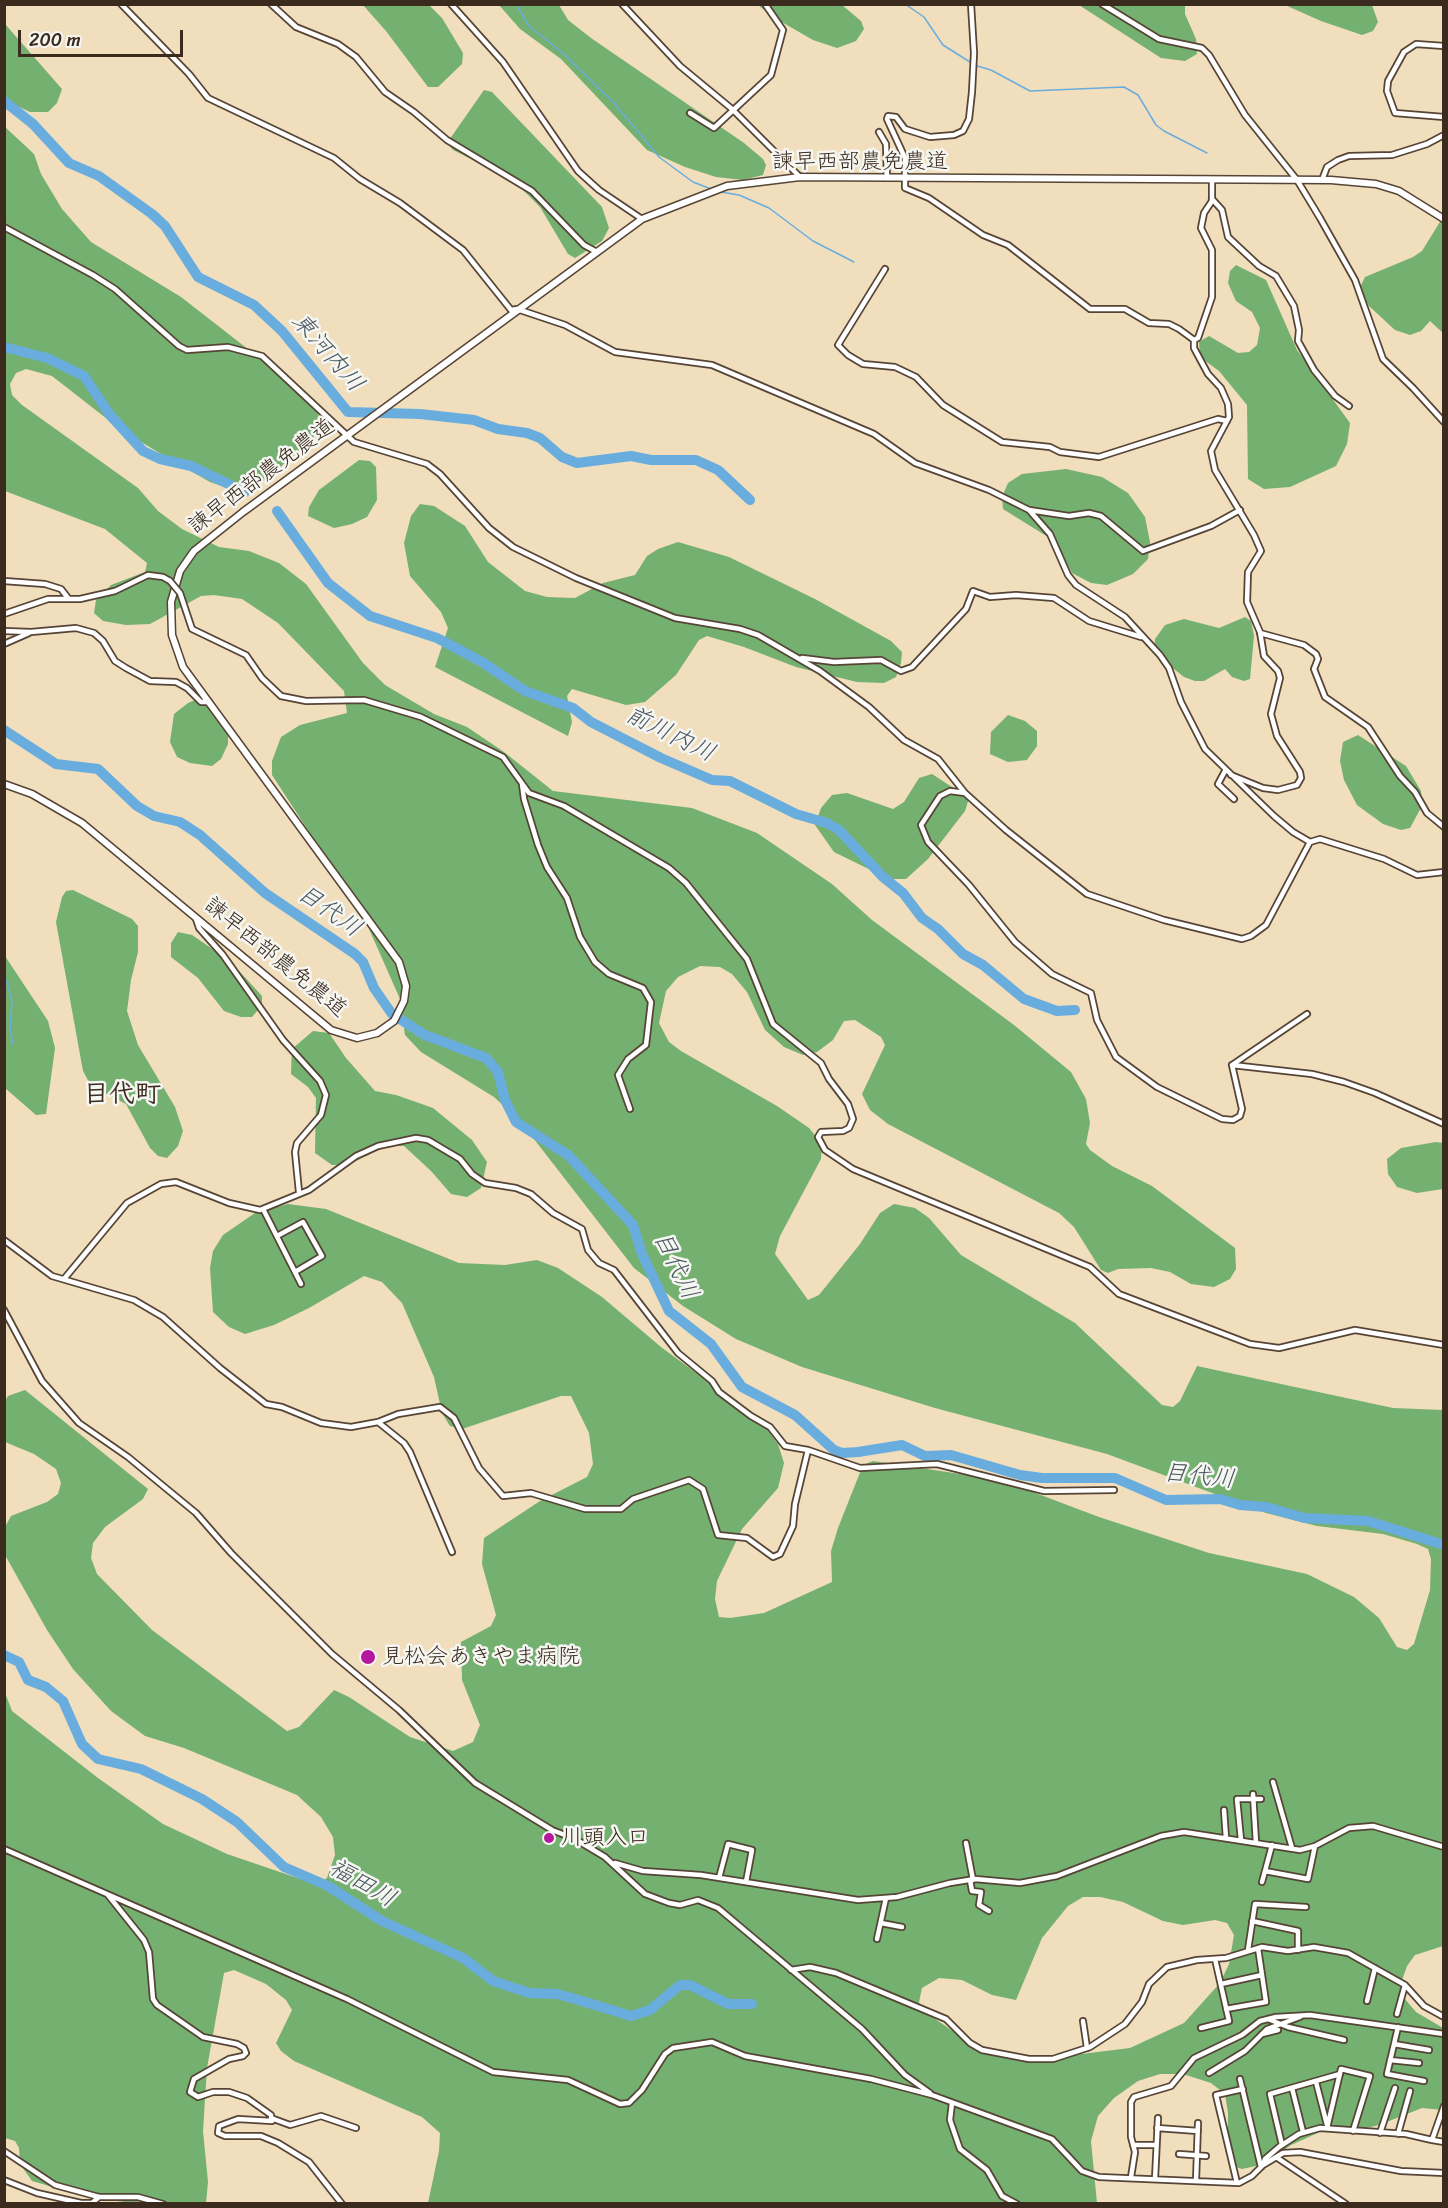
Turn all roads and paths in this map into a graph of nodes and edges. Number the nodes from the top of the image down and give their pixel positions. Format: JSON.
{"nodes":[{"id":1,"x":121,"y":4,"type":"edge"},
{"id":2,"x":271,"y":4,"type":"edge"},
{"id":3,"x":451,"y":4,"type":"edge"},
{"id":4,"x":622,"y":4,"type":"edge"},
{"id":5,"x":765,"y":4,"type":"edge"},
{"id":6,"x":971,"y":4,"type":"edge"},
{"id":7,"x":1102,"y":4,"type":"edge"},
{"id":8,"x":1443,"y":46,"type":"edge"},
{"id":9,"x":734,"y":111,"type":"junction"},
{"id":10,"x":690,"y":113,"type":"dead end"},
{"id":11,"x":1443,"y":117,"type":"edge"},
{"id":12,"x":879,"y":132,"type":"dead end"},
{"id":13,"x":1443,"y":135,"type":"edge"},
{"id":14,"x":800,"y":177,"type":"junction"},
{"id":15,"x":887,"y":178,"type":"junction"},
{"id":16,"x":904,"y":179,"type":"junction"},
{"id":17,"x":1212,"y":180,"type":"junction"},
{"id":18,"x":1297,"y":180,"type":"junction"},
{"id":19,"x":1322,"y":180,"type":"junction"},
{"id":20,"x":1212,"y":199,"type":"junction"},
{"id":21,"x":642,"y":219,"type":"junction"},
{"id":22,"x":1443,"y":219,"type":"edge"},
{"id":23,"x":4,"y":227,"type":"edge"},
{"id":24,"x":595,"y":251,"type":"junction"},
{"id":25,"x":885,"y":269,"type":"dead end"},
{"id":26,"x":518,"y":309,"type":"junction"},
{"id":27,"x":1194,"y":340,"type":"junction"},
{"id":28,"x":1349,"y":406,"type":"dead end"},
{"id":29,"x":1227,"y":421,"type":"junction"},
{"id":30,"x":1443,"y":422,"type":"edge"},
{"id":31,"x":347,"y":435,"type":"junction"},
{"id":32,"x":1029,"y":510,"type":"junction"},
{"id":33,"x":1240,"y":510,"type":"junction"},
{"id":34,"x":4,"y":581,"type":"edge"},
{"id":35,"x":68,"y":598,"type":"junction"},
{"id":36,"x":4,"y":614,"type":"edge"},
{"id":37,"x":4,"y":631,"type":"edge"},
{"id":38,"x":31,"y":632,"type":"junction"},
{"id":39,"x":1260,"y":633,"type":"junction"},
{"id":40,"x":1144,"y":637,"type":"junction"},
{"id":41,"x":4,"y":644,"type":"edge"},
{"id":42,"x":799,"y":658,"type":"junction"},
{"id":43,"x":209,"y":702,"type":"junction"},
{"id":44,"x":1225,"y":771,"type":"junction"},
{"id":45,"x":1231,"y":775,"type":"junction"},
{"id":46,"x":522,"y":781,"type":"junction"},
{"id":47,"x":4,"y":784,"type":"edge"},
{"id":48,"x":965,"y":793,"type":"junction"},
{"id":49,"x":1234,"y":799,"type":"dead end"},
{"id":50,"x":1443,"y":827,"type":"edge"},
{"id":51,"x":1310,"y":842,"type":"junction"},
{"id":52,"x":1443,"y":873,"type":"edge"},
{"id":53,"x":196,"y":917,"type":"junction"},
{"id":54,"x":1307,"y":1014,"type":"dead end"},
{"id":55,"x":1232,"y":1065,"type":"junction"},
{"id":56,"x":630,"y":1109,"type":"dead end"},
{"id":57,"x":1443,"y":1124,"type":"edge"},
{"id":58,"x":299,"y":1192,"type":"junction"},
{"id":59,"x":263,"y":1209,"type":"junction"},
{"id":60,"x":277,"y":1236,"type":"junction"},
{"id":61,"x":4,"y":1240,"type":"edge"},
{"id":62,"x":295,"y":1272,"type":"junction"},
{"id":63,"x":64,"y":1279,"type":"junction"},
{"id":64,"x":302,"y":1284,"type":"dead end"},
{"id":65,"x":4,"y":1310,"type":"edge"},
{"id":66,"x":1443,"y":1345,"type":"edge"},
{"id":67,"x":378,"y":1422,"type":"junction"},
{"id":68,"x":808,"y":1450,"type":"junction"},
{"id":69,"x":1114,"y":1490,"type":"dead end"},
{"id":70,"x":452,"y":1552,"type":"dead end"},
{"id":71,"x":1273,"y":1782,"type":"dead end"},
{"id":72,"x":1252,"y":1796,"type":"junction"},
{"id":73,"x":1261,"y":1799,"type":"dead end"},
{"id":74,"x":1224,"y":1810,"type":"dead end"},
{"id":75,"x":1226,"y":1838,"type":"junction"},
{"id":76,"x":1241,"y":1840,"type":"junction"},
{"id":77,"x":966,"y":1843,"type":"dead end"},
{"id":78,"x":1256,"y":1843,"type":"junction"},
{"id":79,"x":1272,"y":1845,"type":"junction"},
{"id":80,"x":1315,"y":1846,"type":"junction"},
{"id":81,"x":1443,"y":1847,"type":"edge"},
{"id":82,"x":1292,"y":1848,"type":"junction"},
{"id":83,"x":4,"y":1849,"type":"edge"},
{"id":84,"x":612,"y":1863,"type":"junction"},
{"id":85,"x":1265,"y":1871,"type":"junction"},
{"id":86,"x":719,"y":1878,"type":"junction"},
{"id":87,"x":971,"y":1880,"type":"junction"},
{"id":88,"x":746,"y":1882,"type":"junction"},
{"id":89,"x":1262,"y":1882,"type":"dead end"},
{"id":90,"x":108,"y":1896,"type":"junction"},
{"id":91,"x":886,"y":1898,"type":"junction"},
{"id":92,"x":1306,"y":1906,"type":"dead end"},
{"id":93,"x":989,"y":1911,"type":"dead end"},
{"id":94,"x":1252,"y":1921,"type":"junction"},
{"id":95,"x":881,"y":1923,"type":"junction"},
{"id":96,"x":902,"y":1927,"type":"dead end"},
{"id":97,"x":877,"y":1939,"type":"dead end"},
{"id":98,"x":1258,"y":1948,"type":"junction"},
{"id":99,"x":1248,"y":1950,"type":"junction"},
{"id":100,"x":1298,"y":1950,"type":"junction"},
{"id":101,"x":1215,"y":1959,"type":"junction"},
{"id":102,"x":1375,"y":1968,"type":"junction"},
{"id":103,"x":791,"y":1970,"type":"junction"},
{"id":104,"x":1262,"y":1975,"type":"junction"},
{"id":105,"x":1221,"y":1984,"type":"junction"},
{"id":106,"x":1405,"y":1985,"type":"junction"},
{"id":107,"x":1367,"y":2001,"type":"dead end"},
{"id":108,"x":1226,"y":2009,"type":"junction"},
{"id":109,"x":1397,"y":2014,"type":"dead end"},
{"id":110,"x":1300,"y":2017,"type":"junction"},
{"id":111,"x":1443,"y":2017,"type":"edge"},
{"id":112,"x":1269,"y":2019,"type":"junction"},
{"id":113,"x":1083,"y":2021,"type":"dead end"},
{"id":114,"x":1280,"y":2024,"type":"junction"},
{"id":115,"x":1398,"y":2027,"type":"junction"},
{"id":116,"x":1201,"y":2028,"type":"dead end"},
{"id":117,"x":1278,"y":2030,"type":"dead end"},
{"id":118,"x":1262,"y":2034,"type":"junction"},
{"id":119,"x":1443,"y":2034,"type":"edge"},
{"id":120,"x":1344,"y":2040,"type":"dead end"},
{"id":121,"x":1394,"y":2044,"type":"junction"},
{"id":122,"x":1087,"y":2048,"type":"junction"},
{"id":123,"x":1429,"y":2050,"type":"dead end"},
{"id":124,"x":1390,"y":2060,"type":"junction"},
{"id":125,"x":1419,"y":2063,"type":"dead end"},
{"id":126,"x":1209,"y":2073,"type":"dead end"},
{"id":127,"x":1340,"y":2074,"type":"junction"},
{"id":128,"x":1240,"y":2079,"type":"dead end"},
{"id":129,"x":1424,"y":2081,"type":"dead end"},
{"id":130,"x":1316,"y":2082,"type":"junction"},
{"id":131,"x":1292,"y":2088,"type":"junction"},
{"id":132,"x":1395,"y":2088,"type":"dead end"},
{"id":133,"x":1243,"y":2089,"type":"junction"},
{"id":134,"x":1410,"y":2091,"type":"dead end"},
{"id":135,"x":932,"y":2095,"type":"junction"},
{"id":136,"x":952,"y":2103,"type":"junction"},
{"id":137,"x":1443,"y":2106,"type":"edge"},
{"id":138,"x":272,"y":2118,"type":"junction"},
{"id":139,"x":1158,"y":2118,"type":"dead end"},
{"id":140,"x":1198,"y":2123,"type":"dead end"},
{"id":141,"x":356,"y":2128,"type":"dead end"},
{"id":142,"x":1157,"y":2128,"type":"junction"},
{"id":143,"x":1327,"y":2128,"type":"junction"},
{"id":144,"x":1198,"y":2131,"type":"junction"},
{"id":145,"x":1353,"y":2131,"type":"junction"},
{"id":146,"x":1303,"y":2132,"type":"junction"},
{"id":147,"x":1380,"y":2133,"type":"junction"},
{"id":148,"x":1398,"y":2134,"type":"junction"},
{"id":149,"x":1432,"y":2140,"type":"junction"},
{"id":150,"x":1443,"y":2142,"type":"edge"},
{"id":151,"x":1133,"y":2145,"type":"junction"},
{"id":152,"x":1156,"y":2145,"type":"junction"},
{"id":153,"x":1282,"y":2145,"type":"junction"},
{"id":154,"x":4,"y":2151,"type":"edge"},
{"id":155,"x":1179,"y":2154,"type":"dead end"},
{"id":156,"x":1197,"y":2155,"type":"junction"},
{"id":157,"x":1206,"y":2156,"type":"dead end"},
{"id":158,"x":1276,"y":2157,"type":"junction"},
{"id":159,"x":1262,"y":2166,"type":"junction"},
{"id":160,"x":1443,"y":2173,"type":"edge"},
{"id":161,"x":1131,"y":2177,"type":"junction"},
{"id":162,"x":1155,"y":2179,"type":"junction"},
{"id":163,"x":4,"y":2180,"type":"edge"},
{"id":164,"x":1196,"y":2181,"type":"junction"},
{"id":165,"x":1237,"y":2183,"type":"junction"},
{"id":166,"x":99,"y":2198,"type":"junction"},
{"id":167,"x":163,"y":2204,"type":"edge"},
{"id":168,"x":342,"y":2204,"type":"edge"},
{"id":169,"x":1017,"y":2204,"type":"edge"},
{"id":170,"x":1346,"y":2204,"type":"edge"}],
"edges":[{"from":1,"to":26,"type":"street"},
{"from":2,"to":24,"type":"street"},
{"from":3,"to":21,"type":"street"},
{"from":4,"to":9,"type":"street"},
{"from":5,"to":9,"type":"street"},
{"from":6,"to":16,"type":"street"},
{"from":7,"to":18,"type":"street"},
{"from":8,"to":11,"type":"street"},
{"from":9,"to":10,"type":"street"},
{"from":9,"to":14,"type":"street"},
{"from":12,"to":15,"type":"street"},
{"from":13,"to":19,"type":"street"},
{"from":14,"to":15,"type":"street","name":"諫早西部農免農道"},
{"from":14,"to":21,"type":"street","name":"諫早西部農免農道"},
{"from":15,"to":16,"type":"street","name":"諫早西部農免農道"},
{"from":16,"to":17,"type":"street","name":"諫早西部農免農道"},
{"from":16,"to":27,"type":"street"},
{"from":17,"to":18,"type":"street","name":"諫早西部農免農道"},
{"from":17,"to":20,"type":"street"},
{"from":18,"to":19,"type":"street","name":"諫早西部農免農道"},
{"from":18,"to":30,"type":"street"},
{"from":19,"to":22,"type":"street","name":"諫早西部農免農道"},
{"from":20,"to":27,"type":"street"},
{"from":20,"to":28,"type":"street"},
{"from":21,"to":24,"type":"street","name":"諫早西部農免農道"},
{"from":23,"to":31,"type":"street"},
{"from":24,"to":26,"type":"street","name":"諫早西部農免農道"},
{"from":25,"to":29,"type":"street"},
{"from":26,"to":31,"type":"street","name":"諫早西部農免農道"},
{"from":26,"to":32,"type":"street"},
{"from":27,"to":29,"type":"street"},
{"from":29,"to":33,"type":"street"},
{"from":31,"to":42,"type":"street"},
{"from":31,"to":43,"type":"street","name":"諫早西部農免農道"},
{"from":32,"to":33,"type":"street"},
{"from":32,"to":40,"type":"street"},
{"from":33,"to":39,"type":"street"},
{"from":34,"to":35,"type":"street"},
{"from":35,"to":36,"type":"street"},
{"from":35,"to":46,"type":"street","bridge":true},
{"from":37,"to":38,"type":"street"},
{"from":38,"to":41,"type":"street"},
{"from":38,"to":43,"type":"street"},
{"from":39,"to":45,"type":"street"},
{"from":39,"to":50,"type":"street"},
{"from":40,"to":42,"type":"street"},
{"from":40,"to":44,"type":"street"},
{"from":42,"to":48,"type":"street"},
{"from":43,"to":53,"type":"street","name":"諫早西部農免農道"},
{"from":44,"to":45,"type":"street"},
{"from":44,"to":49,"type":"street"},
{"from":45,"to":51,"type":"street"},
{"from":46,"to":56,"type":"street"},
{"from":46,"to":66,"type":"street"},
{"from":47,"to":53,"type":"street","name":"諫早西部農免農道"},
{"from":48,"to":51,"type":"street"},
{"from":48,"to":55,"type":"street"},
{"from":51,"to":52,"type":"street"},
{"from":53,"to":58,"type":"street"},
{"from":54,"to":55,"type":"street"},
{"from":55,"to":57,"type":"street"},
{"from":58,"to":59,"type":"street"},
{"from":58,"to":68,"type":"street"},
{"from":59,"to":60,"type":"street"},
{"from":59,"to":63,"type":"street"},
{"from":60,"to":62,"type":"street"},
{"from":60,"to":62,"type":"street"},
{"from":61,"to":63,"type":"street"},
{"from":62,"to":64,"type":"street"},
{"from":63,"to":67,"type":"street"},
{"from":65,"to":84,"type":"street"},
{"from":67,"to":68,"type":"street"},
{"from":67,"to":70,"type":"street"},
{"from":68,"to":69,"type":"street"},
{"from":71,"to":82,"type":"street"},
{"from":72,"to":73,"type":"street"},
{"from":72,"to":76,"type":"street"},
{"from":72,"to":78,"type":"street"},
{"from":74,"to":75,"type":"street"},
{"from":75,"to":76,"type":"street"},
{"from":75,"to":87,"type":"street"},
{"from":76,"to":78,"type":"street"},
{"from":77,"to":87,"type":"street"},
{"from":78,"to":79,"type":"street"},
{"from":79,"to":82,"type":"street"},
{"from":79,"to":85,"type":"street"},
{"from":80,"to":81,"type":"street"},
{"from":80,"to":82,"type":"street"},
{"from":80,"to":85,"type":"street"},
{"from":83,"to":90,"type":"street"},
{"from":84,"to":86,"type":"street"},
{"from":84,"to":103,"type":"street"},
{"from":85,"to":89,"type":"street"},
{"from":86,"to":88,"type":"street"},
{"from":86,"to":88,"type":"street"},
{"from":87,"to":91,"type":"street"},
{"from":87,"to":93,"type":"street"},
{"from":88,"to":91,"type":"street"},
{"from":90,"to":135,"type":"street"},
{"from":90,"to":138,"type":"street"},
{"from":91,"to":95,"type":"street"},
{"from":92,"to":94,"type":"street"},
{"from":94,"to":99,"type":"street"},
{"from":94,"to":100,"type":"street"},
{"from":95,"to":96,"type":"street"},
{"from":95,"to":97,"type":"street"},
{"from":98,"to":99,"type":"street"},
{"from":98,"to":100,"type":"street"},
{"from":98,"to":104,"type":"street"},
{"from":99,"to":101,"type":"street"},
{"from":100,"to":102,"type":"street"},
{"from":101,"to":105,"type":"street"},
{"from":101,"to":122,"type":"street"},
{"from":102,"to":106,"type":"street"},
{"from":102,"to":107,"type":"street"},
{"from":103,"to":122,"type":"street"},
{"from":103,"to":135,"type":"street"},
{"from":104,"to":105,"type":"street"},
{"from":104,"to":108,"type":"street"},
{"from":105,"to":108,"type":"street"},
{"from":106,"to":109,"type":"street"},
{"from":106,"to":111,"type":"street"},
{"from":108,"to":116,"type":"street"},
{"from":110,"to":112,"type":"street"},
{"from":110,"to":114,"type":"street"},
{"from":110,"to":115,"type":"street"},
{"from":112,"to":114,"type":"street"},
{"from":112,"to":151,"type":"street"},
{"from":113,"to":122,"type":"street"},
{"from":114,"to":118,"type":"street"},
{"from":114,"to":120,"type":"street"},
{"from":115,"to":119,"type":"street"},
{"from":115,"to":121,"type":"street"},
{"from":117,"to":118,"type":"street"},
{"from":118,"to":126,"type":"street"},
{"from":121,"to":123,"type":"street"},
{"from":121,"to":124,"type":"street"},
{"from":124,"to":125,"type":"street"},
{"from":124,"to":129,"type":"street"},
{"from":127,"to":130,"type":"street"},
{"from":127,"to":143,"type":"street"},
{"from":127,"to":145,"type":"street"},
{"from":128,"to":133,"type":"street"},
{"from":130,"to":131,"type":"street"},
{"from":130,"to":143,"type":"street"},
{"from":131,"to":146,"type":"street"},
{"from":131,"to":153,"type":"street"},
{"from":132,"to":147,"type":"street"},
{"from":133,"to":159,"type":"street"},
{"from":133,"to":165,"type":"street"},
{"from":134,"to":148,"type":"street"},
{"from":135,"to":136,"type":"street"},
{"from":136,"to":161,"type":"street"},
{"from":136,"to":169,"type":"street"},
{"from":137,"to":149,"type":"street"},
{"from":138,"to":141,"type":"street"},
{"from":138,"to":168,"type":"street"},
{"from":139,"to":142,"type":"street"},
{"from":140,"to":144,"type":"street"},
{"from":142,"to":144,"type":"street"},
{"from":142,"to":152,"type":"street"},
{"from":143,"to":145,"type":"street"},
{"from":143,"to":146,"type":"street"},
{"from":144,"to":156,"type":"street"},
{"from":145,"to":147,"type":"street"},
{"from":146,"to":153,"type":"street"},
{"from":147,"to":148,"type":"street"},
{"from":148,"to":149,"type":"street"},
{"from":149,"to":150,"type":"street"},
{"from":151,"to":152,"type":"street"},
{"from":151,"to":161,"type":"street"},
{"from":152,"to":162,"type":"street"},
{"from":153,"to":159,"type":"street"},
{"from":154,"to":166,"type":"street"},
{"from":155,"to":156,"type":"street"},
{"from":156,"to":157,"type":"street"},
{"from":156,"to":164,"type":"street"},
{"from":158,"to":159,"type":"street"},
{"from":158,"to":160,"type":"street"},
{"from":158,"to":170,"type":"street"},
{"from":159,"to":165,"type":"street"},
{"from":161,"to":162,"type":"street"},
{"from":162,"to":164,"type":"street"},
{"from":163,"to":166,"type":"street"},
{"from":164,"to":165,"type":"street"},
{"from":166,"to":167,"type":"street"}]}
